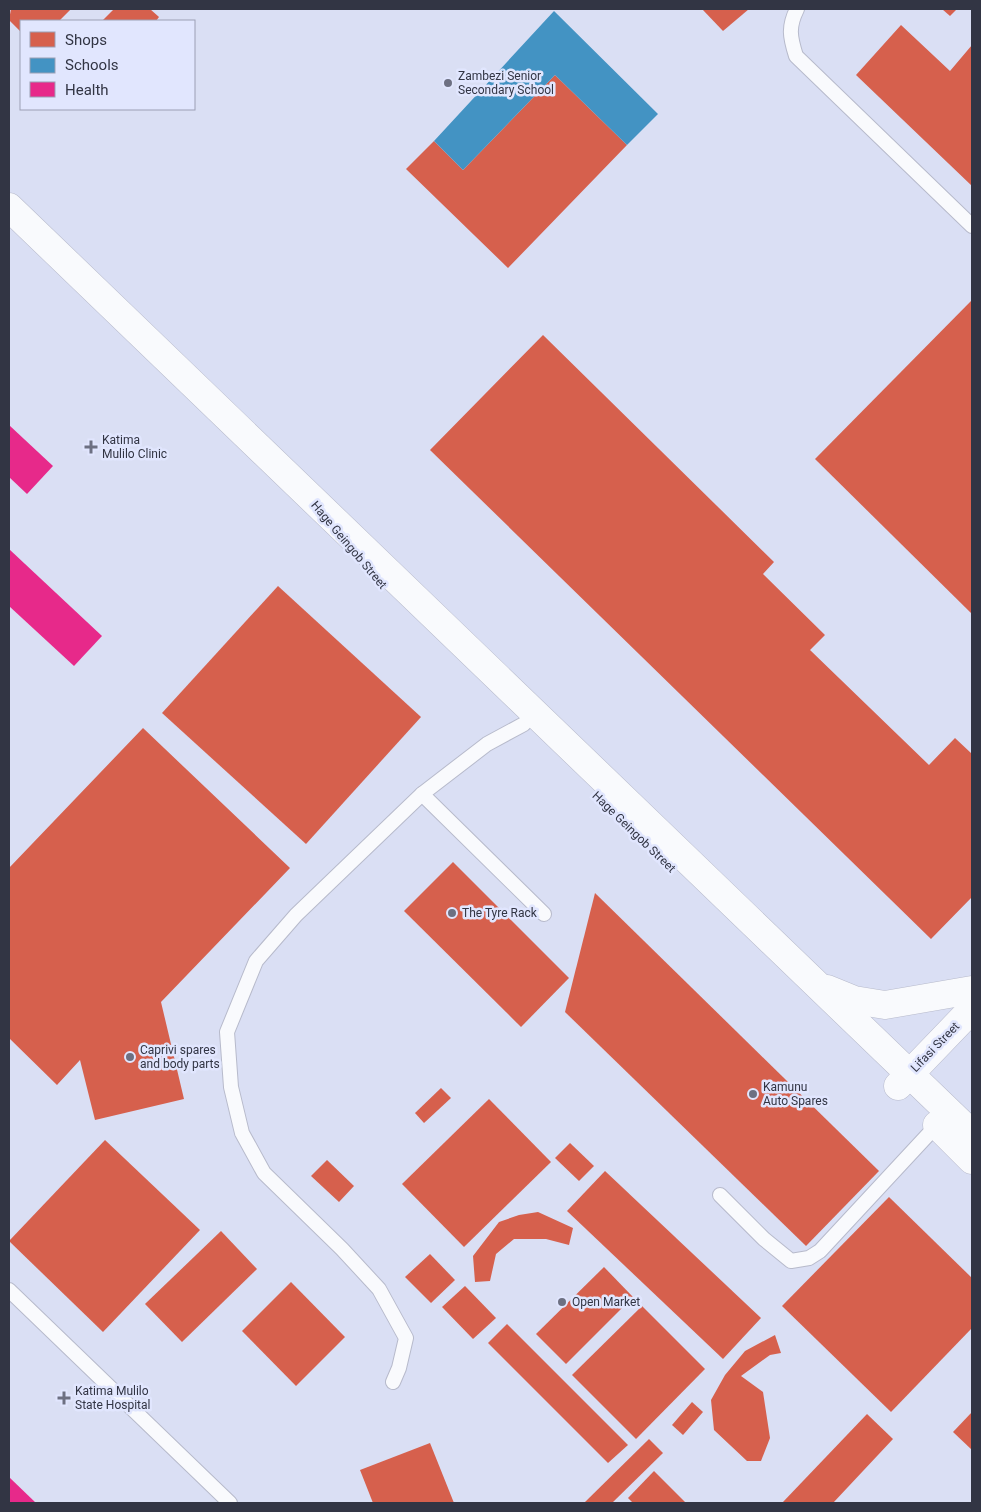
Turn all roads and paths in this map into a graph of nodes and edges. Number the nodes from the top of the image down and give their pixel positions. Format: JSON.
{"nodes":[{"id":1,"x":797,"y":9,"type":"edge"},
{"id":2,"x":9,"y":207,"type":"edge"},
{"id":3,"x":972,"y":226,"type":"edge"},
{"id":4,"x":307,"y":494,"type":"junction"},
{"id":5,"x":524,"y":724,"type":"junction"},
{"id":6,"x":422,"y":794,"type":"junction"},
{"id":7,"x":544,"y":914,"type":"dead end"},
{"id":8,"x":819,"y":986,"type":"junction"},
{"id":9,"x":972,"y":990,"type":"edge"},
{"id":10,"x":972,"y":1009,"type":"edge"},
{"id":11,"x":904,"y":1079,"type":"junction"},
{"id":12,"x":937,"y":1125,"type":"junction"},
{"id":13,"x":972,"y":1134,"type":"edge"},
{"id":14,"x":972,"y":1160,"type":"edge"},
{"id":15,"x":720,"y":1195,"type":"dead end"},
{"id":16,"x":9,"y":1290,"type":"edge"},
{"id":17,"x":393,"y":1382,"type":"dead end"},
{"id":18,"x":230,"y":1503,"type":"edge"}],
"edges":[{"from":1,"to":3,"type":"lane"},
{"from":2,"to":4,"type":"street","name":"Hage Geingob Street"},
{"from":4,"to":5,"type":"street","name":"Hage Geingob Street"},
{"from":4,"to":8,"type":"street","name":"Hage Geingob Street"},
{"from":5,"to":6,"type":"lane"},
{"from":5,"to":11,"type":"street","name":"Hage Geingob Street"},
{"from":6,"to":7,"type":"lane"},
{"from":6,"to":17,"type":"lane"},
{"from":8,"to":9,"type":"street"},
{"from":8,"to":11,"type":"street","name":"Hage Geingob Street"},
{"from":10,"to":11,"type":"street","name":"Lifasi Street"},
{"from":11,"to":12,"type":"street","name":"Hage Geingob Street"},
{"from":11,"to":13,"type":"street","name":"Hage Geingob Street"},
{"from":12,"to":14,"type":"street","name":"Hage Geingob Street"},
{"from":12,"to":15,"type":"lane"},
{"from":16,"to":18,"type":"lane"}]}
